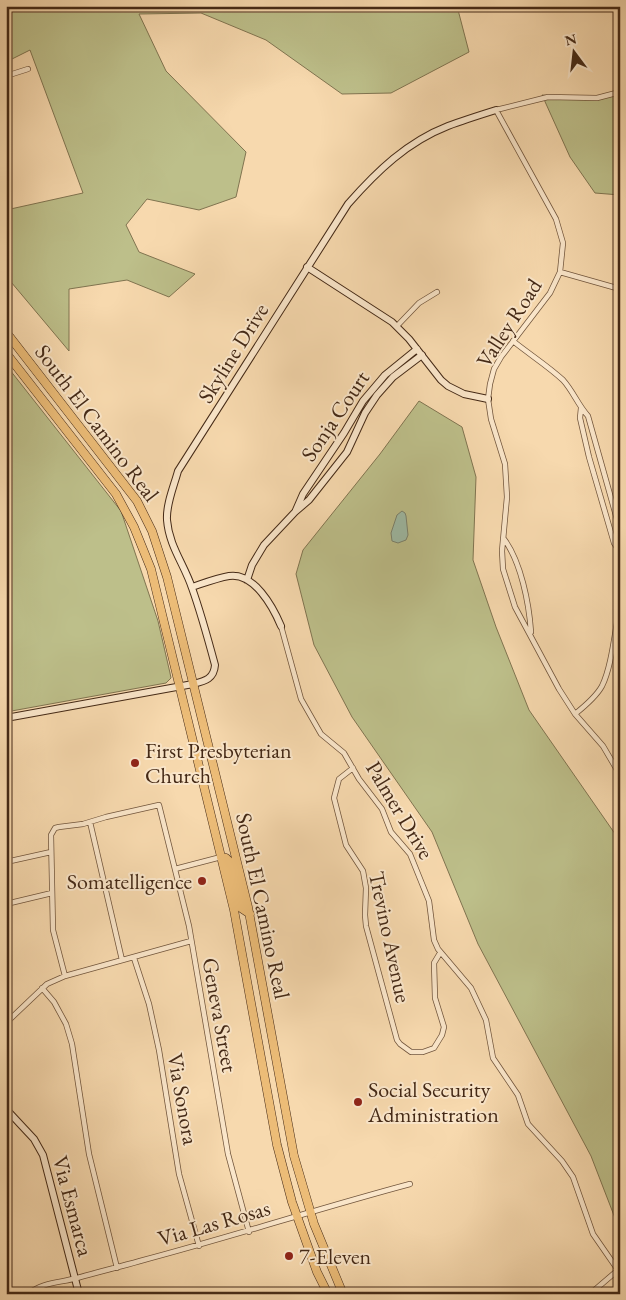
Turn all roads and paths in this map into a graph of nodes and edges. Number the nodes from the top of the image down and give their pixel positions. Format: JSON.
{"nodes":[{"id":1,"x":28,"y":69,"type":"dead end"},
{"id":2,"x":6,"y":76,"type":"edge"},
{"id":3,"x":620,"y":92,"type":"edge"},
{"id":4,"x":496,"y":110,"type":"junction"},
{"id":5,"x":307,"y":267,"type":"junction"},
{"id":6,"x":560,"y":272,"type":"junction"},
{"id":7,"x":620,"y":289,"type":"edge"},
{"id":8,"x":437,"y":292,"type":"dead end"},
{"id":9,"x":396,"y":326,"type":"junction"},
{"id":10,"x":6,"y":332,"type":"edge"},
{"id":11,"x":513,"y":341,"type":"junction"},
{"id":12,"x":417,"y":349,"type":"junction"},
{"id":13,"x":6,"y":353,"type":"edge"},
{"id":14,"x":422,"y":355,"type":"junction"},
{"id":15,"x":488,"y":399,"type":"junction"},
{"id":16,"x":581,"y":408,"type":"junction"},
{"id":17,"x":295,"y":512,"type":"junction"},
{"id":18,"x":620,"y":530,"type":"edge"},
{"id":19,"x":504,"y":539,"type":"junction"},
{"id":20,"x":620,"y":552,"type":"edge"},
{"id":21,"x":247,"y":580,"type":"junction"},
{"id":22,"x":192,"y":586,"type":"junction"},
{"id":23,"x":620,"y":606,"type":"edge"},
{"id":24,"x":281,"y":626,"type":"joint"},
{"id":25,"x":531,"y":634,"type":"junction"},
{"id":26,"x":193,"y":684,"type":"junction"},
{"id":27,"x":180,"y":687,"type":"junction"},
{"id":28,"x":576,"y":714,"type":"junction"},
{"id":29,"x":6,"y":718,"type":"edge"},
{"id":30,"x":353,"y":768,"type":"junction"},
{"id":31,"x":620,"y":775,"type":"edge"},
{"id":32,"x":90,"y":822,"type":"junction"},
{"id":33,"x":51,"y":852,"type":"junction"},
{"id":34,"x":221,"y":857,"type":"junction"},
{"id":35,"x":6,"y":862,"type":"edge"},
{"id":36,"x":175,"y":869,"type":"junction"},
{"id":37,"x":52,"y":894,"type":"junction"},
{"id":38,"x":6,"y":904,"type":"edge"},
{"id":39,"x":250,"y":914,"type":"junction"},
{"id":40,"x":191,"y":941,"type":"junction"},
{"id":41,"x":440,"y":953,"type":"junction"},
{"id":42,"x":134,"y":958,"type":"junction"},
{"id":43,"x":122,"y":960,"type":"junction"},
{"id":44,"x":65,"y":976,"type":"junction"},
{"id":45,"x":42,"y":988,"type":"junction"},
{"id":46,"x":6,"y":1023,"type":"edge"},
{"id":47,"x":6,"y":1109,"type":"edge"},
{"id":48,"x":410,"y":1184,"type":"dead end"},
{"id":49,"x":310,"y":1212,"type":"junction"},
{"id":50,"x":297,"y":1216,"type":"junction"},
{"id":51,"x":249,"y":1232,"type":"junction"},
{"id":52,"x":199,"y":1246,"type":"junction"},
{"id":53,"x":117,"y":1268,"type":"junction"},
{"id":54,"x":619,"y":1272,"type":"edge"},
{"id":55,"x":75,"y":1278,"type":"junction"},
{"id":56,"x":28,"y":1294,"type":"edge"},
{"id":57,"x":79,"y":1294,"type":"edge"},
{"id":58,"x":328,"y":1294,"type":"edge"},
{"id":59,"x":343,"y":1294,"type":"edge"},
{"id":60,"x":590,"y":1294,"type":"edge"}],
"edges":[{"from":1,"to":2,"type":"street"},
{"from":3,"to":4,"type":"street"},
{"from":4,"to":5,"type":"street","name":"Skyline Drive"},
{"from":4,"to":6,"type":"street","name":"Valley Road"},
{"from":5,"to":9,"type":"street"},
{"from":5,"to":22,"type":"street","name":"Skyline Drive"},
{"from":6,"to":7,"type":"street"},
{"from":6,"to":11,"type":"street","name":"Valley Road"},
{"from":8,"to":9,"type":"street"},
{"from":9,"to":12,"type":"street"},
{"from":10,"to":26,"type":"main road","name":"South El Camino Real"},
{"from":11,"to":15,"type":"street","name":"Valley Road"},
{"from":11,"to":16,"type":"street"},
{"from":12,"to":14,"type":"street"},
{"from":12,"to":17,"type":"street","name":"Sonja Court"},
{"from":13,"to":27,"type":"main road","name":"South El Camino Real"},
{"from":14,"to":15,"type":"street"},
{"from":14,"to":17,"type":"street","name":"Sonja Court"},
{"from":15,"to":19,"type":"street","name":"Valley Road"},
{"from":16,"to":18,"type":"street"},
{"from":16,"to":20,"type":"street"},
{"from":17,"to":21,"type":"street","name":"Sonja Court"},
{"from":19,"to":25,"type":"street","name":"Valley Road"},
{"from":19,"to":25,"type":"street","name":"Valley Road"},
{"from":21,"to":22,"type":"street"},
{"from":21,"to":24,"type":"street","name":"Palmer Drive"},
{"from":22,"to":26,"type":"street","name":"Skyline Drive"},
{"from":23,"to":28,"type":"street"},
{"from":24,"to":30,"type":"street","name":"Palmer Drive"},
{"from":25,"to":28,"type":"street","name":"Valley Road"},
{"from":26,"to":27,"type":"street"},
{"from":26,"to":39,"type":"main road","name":"South El Camino Real"},
{"from":27,"to":29,"type":"street"},
{"from":27,"to":34,"type":"main road","name":"South El Camino Real"},
{"from":28,"to":31,"type":"street","name":"Valley Road"},
{"from":30,"to":41,"type":"street","name":"Palmer Drive"},
{"from":30,"to":41,"type":"street","name":"Trevino Avenue"},
{"from":32,"to":33,"type":"street"},
{"from":32,"to":36,"type":"street","name":"Geneva Street"},
{"from":32,"to":43,"type":"street"},
{"from":33,"to":35,"type":"street"},
{"from":33,"to":37,"type":"street"},
{"from":34,"to":36,"type":"street"},
{"from":34,"to":39,"type":"main road"},
{"from":34,"to":50,"type":"main road","name":"South El Camino Real"},
{"from":36,"to":40,"type":"street","name":"Geneva Street"},
{"from":37,"to":38,"type":"street"},
{"from":37,"to":44,"type":"street"},
{"from":39,"to":49,"type":"main road","name":"South El Camino Real"},
{"from":40,"to":42,"type":"street"},
{"from":40,"to":51,"type":"street","name":"Geneva Street"},
{"from":41,"to":54,"type":"street","name":"Palmer Drive"},
{"from":42,"to":43,"type":"street"},
{"from":42,"to":52,"type":"street","name":"Via Sonora"},
{"from":43,"to":44,"type":"street"},
{"from":44,"to":45,"type":"street"},
{"from":45,"to":46,"type":"street"},
{"from":45,"to":53,"type":"street"},
{"from":47,"to":55,"type":"street","name":"Via Esmarca"},
{"from":48,"to":49,"type":"street","name":"Via Las Rosas"},
{"from":49,"to":50,"type":"street","name":"Via Las Rosas"},
{"from":49,"to":59,"type":"main road","name":"South El Camino Real"},
{"from":50,"to":51,"type":"street","name":"Via Las Rosas"},
{"from":50,"to":58,"type":"main road","name":"South El Camino Real"},
{"from":51,"to":52,"type":"street","name":"Via Las Rosas"},
{"from":52,"to":53,"type":"street","name":"Via Las Rosas"},
{"from":53,"to":55,"type":"street","name":"Via Las Rosas"},
{"from":54,"to":60,"type":"street"},
{"from":55,"to":56,"type":"street","name":"Via Las Rosas"},
{"from":55,"to":57,"type":"street","name":"Via Esmarca"}]}
